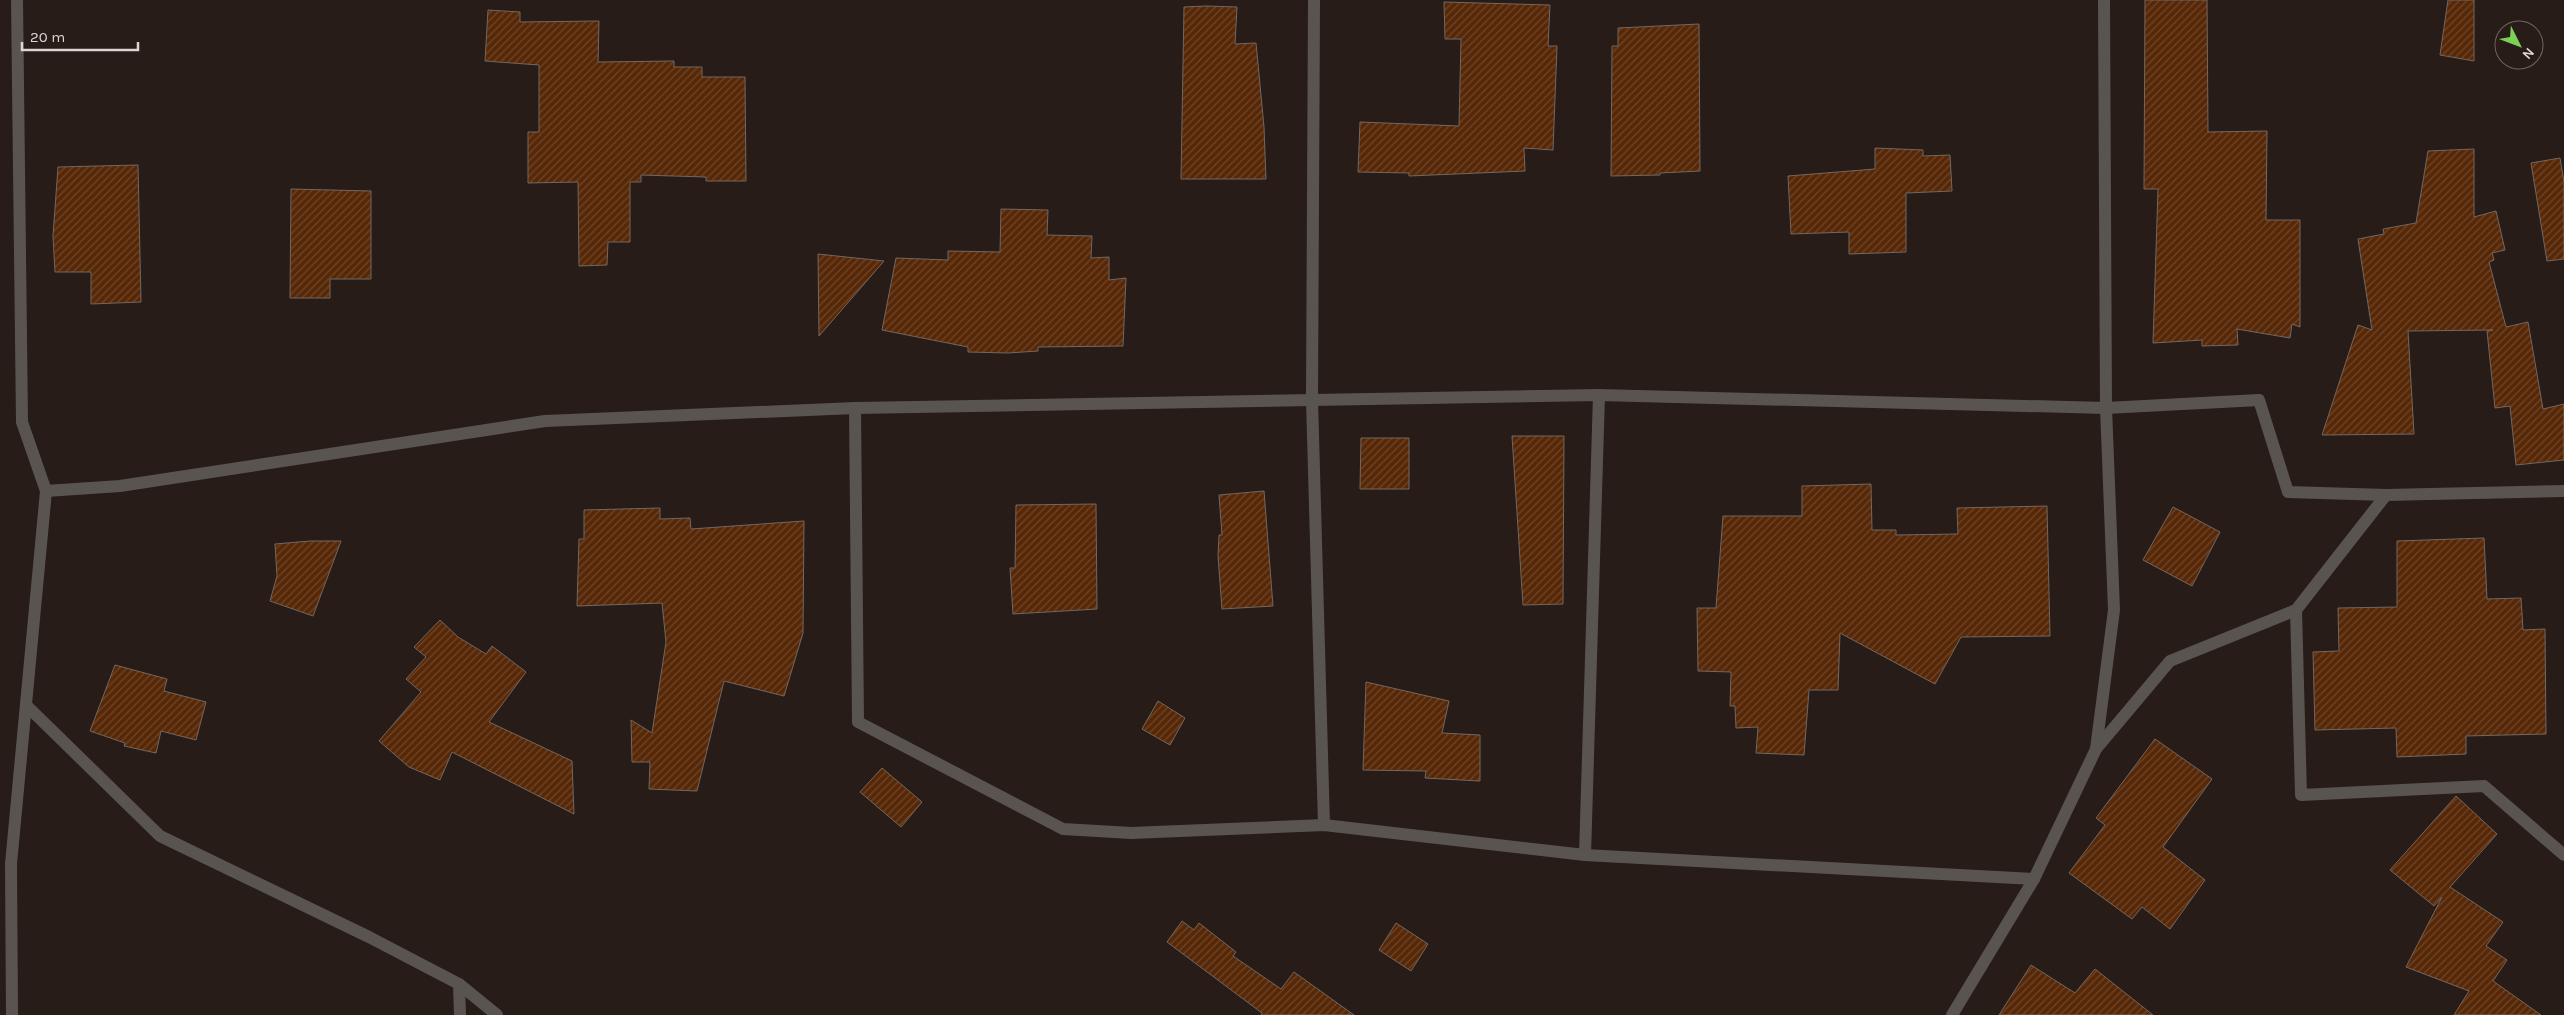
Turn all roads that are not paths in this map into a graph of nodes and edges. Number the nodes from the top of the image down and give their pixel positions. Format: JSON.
{"nodes":[{"id":1,"x":17,"y":0,"type":"edge"},
{"id":2,"x":1314,"y":0,"type":"edge"},
{"id":3,"x":2104,"y":0,"type":"edge"},
{"id":4,"x":1600,"y":395,"type":"junction"},
{"id":5,"x":1312,"y":400,"type":"junction"},
{"id":6,"x":855,"y":408,"type":"junction"},
{"id":7,"x":2106,"y":408,"type":"junction"},
{"id":8,"x":46,"y":490,"type":"junction"},
{"id":9,"x":2564,"y":491,"type":"edge"},
{"id":10,"x":2386,"y":495,"type":"junction"},
{"id":11,"x":2296,"y":610,"type":"junction"},
{"id":12,"x":27,"y":706,"type":"junction"},
{"id":13,"x":2096,"y":749,"type":"junction"},
{"id":14,"x":1324,"y":825,"type":"junction"},
{"id":15,"x":1585,"y":855,"type":"junction"},
{"id":16,"x":2564,"y":855,"type":"edge"},
{"id":17,"x":5,"y":864,"type":"edge"},
{"id":18,"x":2034,"y":879,"type":"junction"},
{"id":19,"x":459,"y":984,"type":"junction"},
{"id":20,"x":12,"y":1015,"type":"edge"},
{"id":21,"x":460,"y":1015,"type":"edge"},
{"id":22,"x":496,"y":1015,"type":"edge"},
{"id":23,"x":1952,"y":1015,"type":"edge"}],
"edges":[{"from":1,"to":8,"type":"street"},
{"from":2,"to":5,"type":"street"},
{"from":3,"to":7,"type":"street"},
{"from":4,"to":5,"type":"street"},
{"from":4,"to":7,"type":"street"},
{"from":4,"to":15,"type":"street"},
{"from":5,"to":6,"type":"street"},
{"from":5,"to":14,"type":"street"},
{"from":6,"to":8,"type":"street"},
{"from":6,"to":14,"type":"street"},
{"from":7,"to":10,"type":"street"},
{"from":7,"to":13,"type":"street"},
{"from":8,"to":12,"type":"street"},
{"from":9,"to":10,"type":"street"},
{"from":10,"to":11,"type":"street"},
{"from":11,"to":13,"type":"street"},
{"from":11,"to":16,"type":"street"},
{"from":12,"to":17,"type":"street"},
{"from":12,"to":19,"type":"street"},
{"from":13,"to":18,"type":"street"},
{"from":14,"to":15,"type":"street"},
{"from":15,"to":18,"type":"street"},
{"from":17,"to":20,"type":"street"},
{"from":18,"to":23,"type":"street"},
{"from":19,"to":21,"type":"street"},
{"from":19,"to":22,"type":"street"}]}
